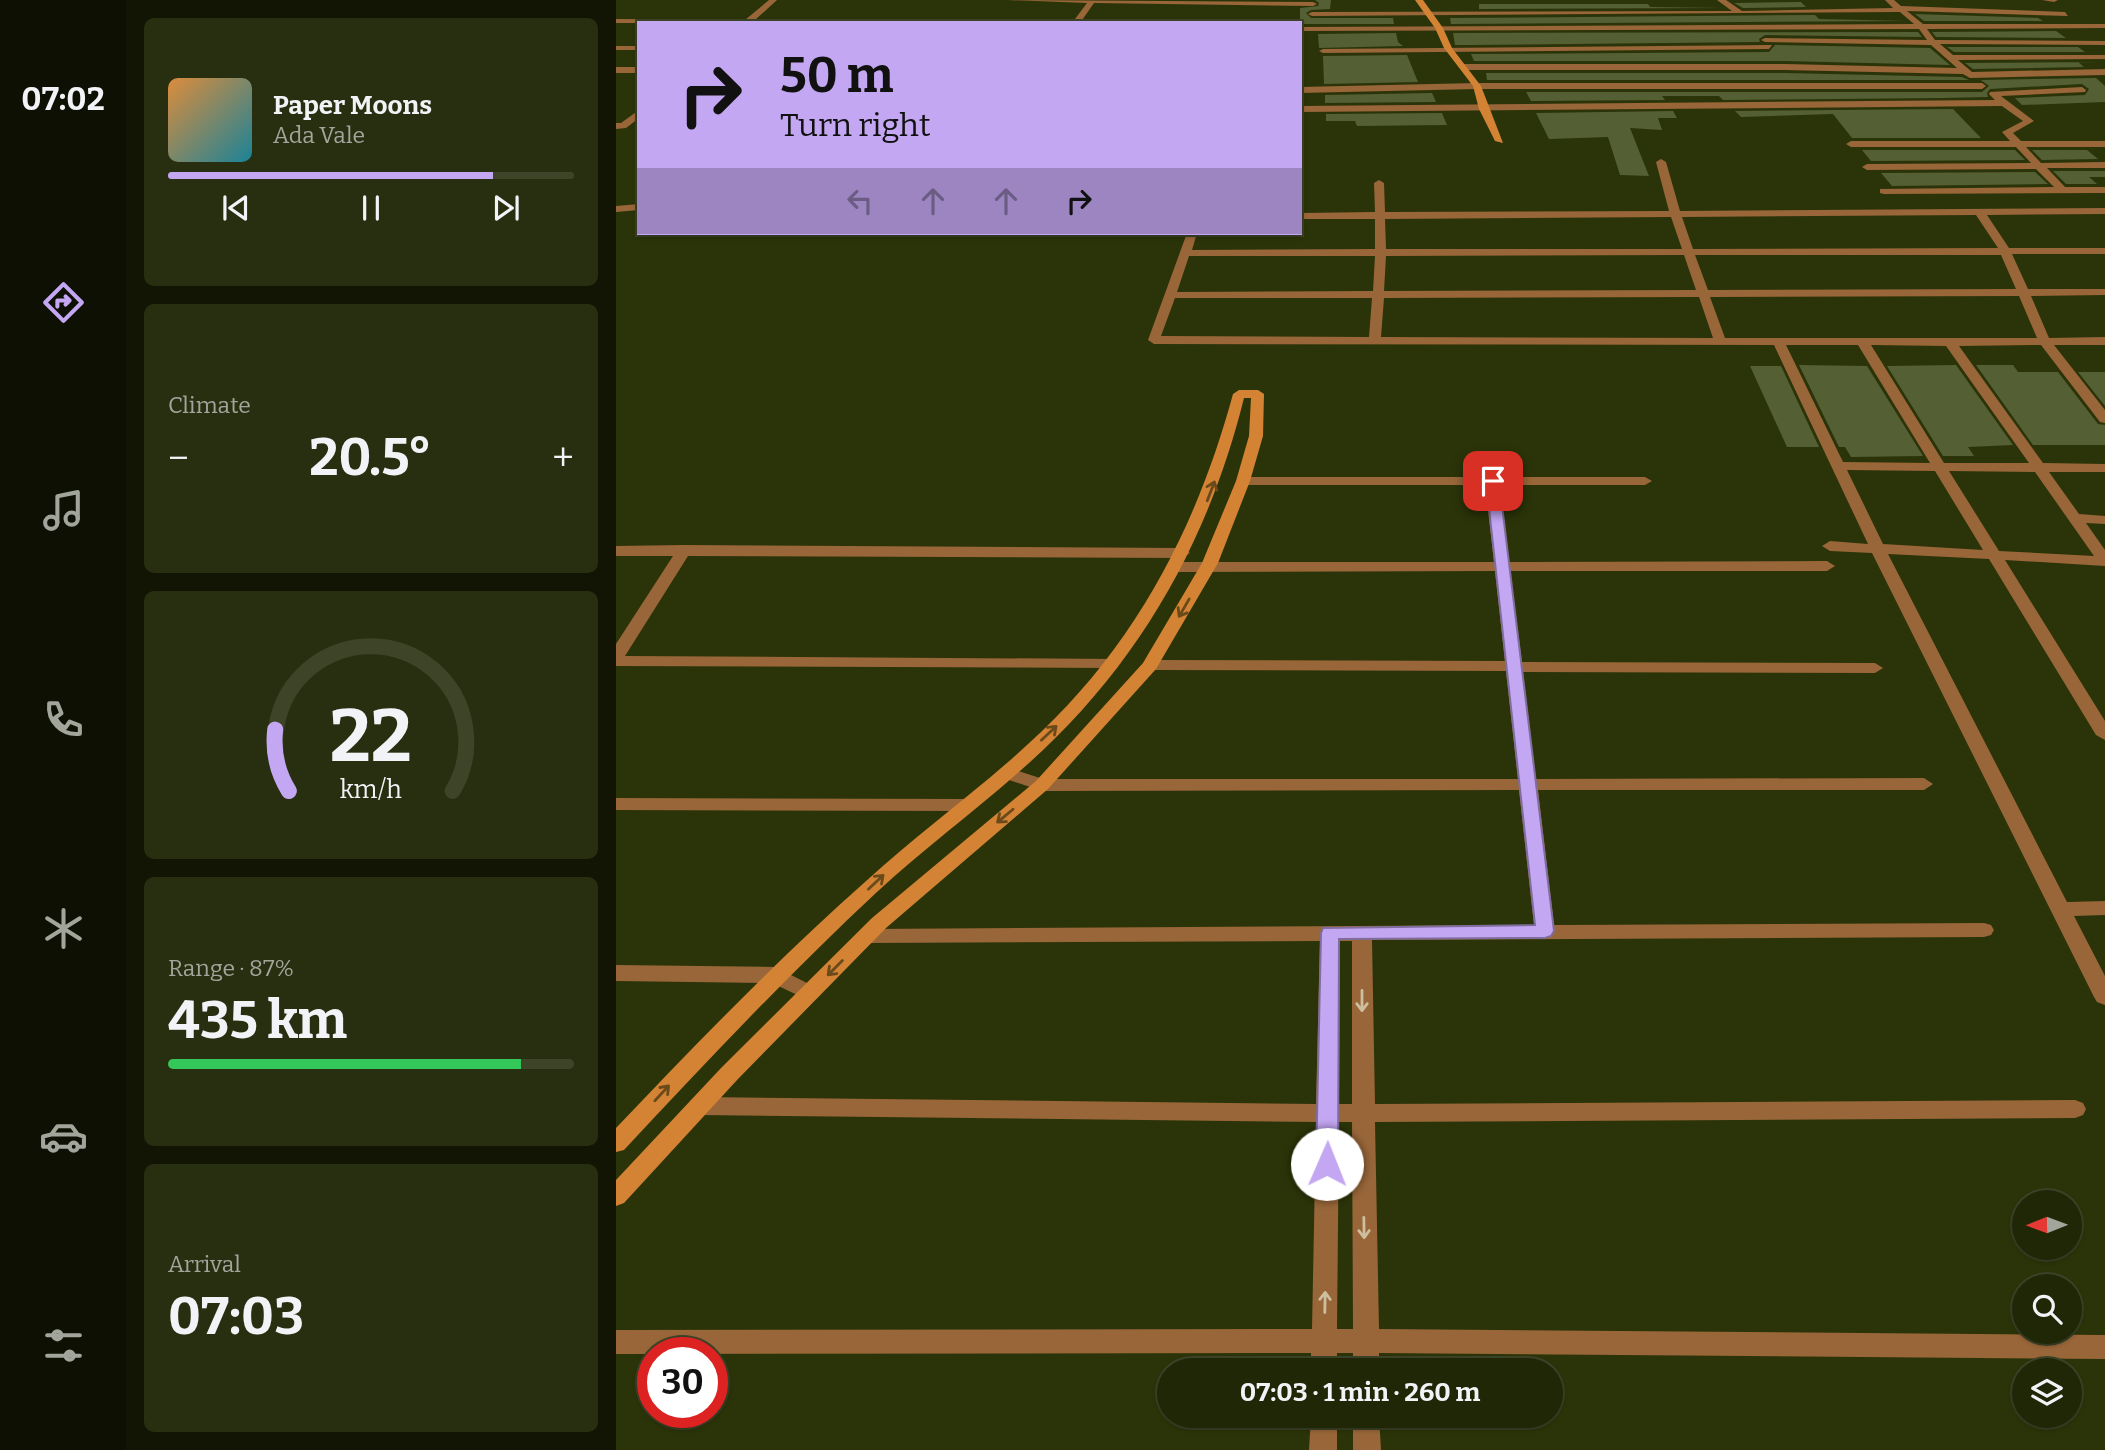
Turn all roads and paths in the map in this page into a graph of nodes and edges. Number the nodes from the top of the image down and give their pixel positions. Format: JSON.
{"nodes":[{"id":1,"x":773,"y":0,"type":"edge"},
{"id":2,"x":1012,"y":0,"type":"edge"},
{"id":3,"x":1419,"y":0,"type":"edge"},
{"id":4,"x":1721,"y":0,"type":"edge"},
{"id":5,"x":1889,"y":0,"type":"edge"},
{"id":6,"x":2046,"y":0,"type":"edge"},
{"id":7,"x":2054,"y":0,"type":"edge"},
{"id":8,"x":1093,"y":1,"type":"edge"},
{"id":9,"x":1314,"y":2,"type":"edge"},
{"id":10,"x":1898,"y":9,"type":"junction"},
{"id":11,"x":1428,"y":13,"type":"junction"},
{"id":12,"x":1740,"y":13,"type":"junction"},
{"id":13,"x":1312,"y":14,"type":"junction"},
{"id":14,"x":2065,"y":14,"type":"junction"},
{"id":15,"x":616,"y":21,"type":"edge"},
{"id":16,"x":637,"y":21,"type":"edge"},
{"id":17,"x":749,"y":21,"type":"edge"},
{"id":18,"x":1078,"y":21,"type":"edge"},
{"id":19,"x":1920,"y":25,"type":"junction"},
{"id":20,"x":2081,"y":26,"type":"junction"},
{"id":21,"x":2105,"y":26,"type":"edge"},
{"id":22,"x":1753,"y":27,"type":"junction"},
{"id":23,"x":1439,"y":28,"type":"junction"},
{"id":24,"x":1302,"y":29,"type":"edge"},
{"id":25,"x":1315,"y":29,"type":"junction"},
{"id":26,"x":1933,"y":42,"type":"junction"},
{"id":27,"x":2105,"y":43,"type":"edge"},
{"id":28,"x":1767,"y":44,"type":"junction"},
{"id":29,"x":616,"y":48,"type":"edge"},
{"id":30,"x":637,"y":48,"type":"edge"},
{"id":31,"x":1448,"y":48,"type":"junction"},
{"id":32,"x":1323,"y":51,"type":"dead end"},
{"id":33,"x":2105,"y":57,"type":"edge"},
{"id":34,"x":1938,"y":59,"type":"dead end"},
{"id":35,"x":1951,"y":59,"type":"junction"},
{"id":36,"x":1463,"y":67,"type":"junction"},
{"id":37,"x":1785,"y":67,"type":"junction"},
{"id":38,"x":616,"y":70,"type":"edge"},
{"id":39,"x":637,"y":70,"type":"edge"},
{"id":40,"x":2105,"y":72,"type":"edge"},
{"id":41,"x":1968,"y":73,"type":"junction"},
{"id":42,"x":1796,"y":85,"type":"junction"},
{"id":43,"x":1477,"y":86,"type":"junction"},
{"id":44,"x":1982,"y":86,"type":"junction"},
{"id":45,"x":1302,"y":90,"type":"edge"},
{"id":46,"x":2082,"y":90,"type":"dead end"},
{"id":47,"x":1993,"y":94,"type":"junction"},
{"id":48,"x":2002,"y":103,"type":"junction"},
{"id":49,"x":1811,"y":107,"type":"junction"},
{"id":50,"x":1302,"y":109,"type":"edge"},
{"id":51,"x":1484,"y":109,"type":"junction"},
{"id":52,"x":637,"y":114,"type":"edge"},
{"id":53,"x":620,"y":126,"type":"edge"},
{"id":54,"x":1500,"y":141,"type":"dead end"},
{"id":55,"x":1851,"y":144,"type":"dead end"},
{"id":56,"x":2016,"y":144,"type":"junction"},
{"id":57,"x":2105,"y":144,"type":"edge"},
{"id":58,"x":1661,"y":162,"type":"dead end"},
{"id":59,"x":2105,"y":165,"type":"edge"},
{"id":60,"x":2037,"y":166,"type":"junction"},
{"id":61,"x":1379,"y":183,"type":"dead end"},
{"id":62,"x":2062,"y":190,"type":"junction"},
{"id":63,"x":2105,"y":190,"type":"edge"},
{"id":64,"x":637,"y":207,"type":"edge"},
{"id":65,"x":616,"y":209,"type":"edge"},
{"id":66,"x":1979,"y":211,"type":"junction"},
{"id":67,"x":2105,"y":211,"type":"edge"},
{"id":68,"x":1675,"y":213,"type":"junction"},
{"id":69,"x":1379,"y":215,"type":"junction"},
{"id":70,"x":1302,"y":216,"type":"edge"},
{"id":71,"x":1191,"y":235,"type":"edge"},
{"id":72,"x":2005,"y":250,"type":"junction"},
{"id":73,"x":1689,"y":251,"type":"junction"},
{"id":74,"x":2105,"y":251,"type":"edge"},
{"id":75,"x":1184,"y":253,"type":"junction"},
{"id":76,"x":1381,"y":253,"type":"junction"},
{"id":77,"x":2024,"y":291,"type":"junction"},
{"id":78,"x":2105,"y":292,"type":"edge"},
{"id":79,"x":1703,"y":294,"type":"junction"},
{"id":80,"x":1169,"y":295,"type":"junction"},
{"id":81,"x":1378,"y":295,"type":"junction"},
{"id":82,"x":1375,"y":341,"type":"junction"},
{"id":83,"x":2105,"y":341,"type":"edge"},
{"id":84,"x":1863,"y":342,"type":"junction"},
{"id":85,"x":1950,"y":342,"type":"junction"},
{"id":86,"x":2045,"y":342,"type":"junction"},
{"id":87,"x":1721,"y":343,"type":"junction"},
{"id":88,"x":1779,"y":343,"type":"junction"},
{"id":89,"x":2105,"y":419,"type":"edge"},
{"id":90,"x":1837,"y":466,"type":"junction"},
{"id":91,"x":1937,"y":466,"type":"junction"},
{"id":92,"x":2039,"y":467,"type":"junction"},
{"id":93,"x":2105,"y":468,"type":"edge"},
{"id":94,"x":1492,"y":476,"type":"junction"},
{"id":95,"x":1243,"y":481,"type":"junction"},
{"id":96,"x":1645,"y":481,"type":"dead end"},
{"id":97,"x":2075,"y":518,"type":"junction"},
{"id":98,"x":2105,"y":520,"type":"edge"},
{"id":99,"x":1830,"y":546,"type":"dead end"},
{"id":100,"x":1878,"y":549,"type":"junction"},
{"id":101,"x":684,"y":550,"type":"junction"},
{"id":102,"x":616,"y":551,"type":"edge"},
{"id":103,"x":1994,"y":555,"type":"junction"},
{"id":104,"x":1179,"y":560,"type":"junction"},
{"id":105,"x":2105,"y":561,"type":"edge"},
{"id":106,"x":1827,"y":566,"type":"dead end"},
{"id":107,"x":1502,"y":567,"type":"junction"},
{"id":108,"x":1207,"y":568,"type":"junction"},
{"id":109,"x":616,"y":659,"type":"edge"},
{"id":110,"x":1113,"y":663,"type":"junction"},
{"id":111,"x":1150,"y":665,"type":"junction"},
{"id":112,"x":1514,"y":667,"type":"junction"},
{"id":113,"x":1875,"y":668,"type":"dead end"},
{"id":114,"x":2105,"y":734,"type":"edge"},
{"id":115,"x":1006,"y":773,"type":"junction"},
{"id":116,"x":1924,"y":784,"type":"dead end"},
{"id":117,"x":1042,"y":785,"type":"junction"},
{"id":118,"x":1528,"y":785,"type":"junction"},
{"id":119,"x":616,"y":804,"type":"edge"},
{"id":120,"x":968,"y":805,"type":"junction"},
{"id":121,"x":2105,"y":908,"type":"edge"},
{"id":122,"x":2061,"y":909,"type":"junction"},
{"id":123,"x":1984,"y":930,"type":"dead end"},
{"id":124,"x":1545,"y":931,"type":"junction"},
{"id":125,"x":1330,"y":933,"type":"junction"},
{"id":126,"x":1362,"y":933,"type":"junction"},
{"id":127,"x":867,"y":936,"type":"junction"},
{"id":128,"x":616,"y":973,"type":"edge"},
{"id":129,"x":778,"y":977,"type":"junction"},
{"id":130,"x":810,"y":993,"type":"junction"},
{"id":131,"x":2105,"y":997,"type":"edge"},
{"id":132,"x":699,"y":1106,"type":"junction"},
{"id":133,"x":2075,"y":1109,"type":"dead end"},
{"id":134,"x":1362,"y":1112,"type":"junction"},
{"id":135,"x":1327,"y":1113,"type":"junction"},
{"id":136,"x":616,"y":1143,"type":"edge"},
{"id":137,"x":616,"y":1196,"type":"edge"},
{"id":138,"x":1365,"y":1341,"type":"junction"},
{"id":139,"x":616,"y":1342,"type":"edge"},
{"id":140,"x":1325,"y":1342,"type":"junction"},
{"id":141,"x":2105,"y":1347,"type":"edge"},
{"id":142,"x":1324,"y":1358,"type":"edge"},
{"id":143,"x":1366,"y":1358,"type":"edge"},
{"id":144,"x":1324,"y":1428,"type":"edge"},
{"id":145,"x":1366,"y":1428,"type":"edge"},
{"id":146,"x":1323,"y":1450,"type":"edge"},
{"id":147,"x":1367,"y":1450,"type":"edge"}],
"edges":[{"from":1,"to":17,"type":"street"},
{"from":2,"to":8,"type":"street"},
{"from":3,"to":11,"type":"street"},
{"from":4,"to":12,"type":"street"},
{"from":5,"to":10,"type":"street"},
{"from":6,"to":7,"type":"street"},
{"from":7,"to":14,"type":"street"},
{"from":8,"to":9,"type":"street"},
{"from":8,"to":18,"type":"street"},
{"from":9,"to":13,"type":"street"},
{"from":10,"to":12,"type":"street"},
{"from":10,"to":14,"type":"street"},
{"from":10,"to":19,"type":"street"},
{"from":11,"to":12,"type":"street"},
{"from":11,"to":13,"type":"street"},
{"from":11,"to":23,"type":"street"},
{"from":12,"to":22,"type":"street"},
{"from":13,"to":25,"type":"street"},
{"from":14,"to":20,"type":"street"},
{"from":15,"to":16,"type":"street"},
{"from":19,"to":20,"type":"street"},
{"from":19,"to":22,"type":"street"},
{"from":19,"to":26,"type":"street"},
{"from":20,"to":21,"type":"street"},
{"from":22,"to":23,"type":"street"},
{"from":22,"to":28,"type":"street"},
{"from":23,"to":25,"type":"street"},
{"from":23,"to":31,"type":"street"},
{"from":24,"to":25,"type":"street"},
{"from":26,"to":27,"type":"street"},
{"from":26,"to":28,"type":"street"},
{"from":26,"to":35,"type":"street"},
{"from":28,"to":31,"type":"street"},
{"from":28,"to":37,"type":"street"},
{"from":29,"to":30,"type":"street"},
{"from":31,"to":32,"type":"street"},
{"from":31,"to":36,"type":"street"},
{"from":33,"to":35,"type":"street"},
{"from":34,"to":35,"type":"street"},
{"from":35,"to":41,"type":"street"},
{"from":36,"to":37,"type":"street"},
{"from":36,"to":43,"type":"street"},
{"from":37,"to":41,"type":"street"},
{"from":37,"to":42,"type":"street"},
{"from":38,"to":39,"type":"street"},
{"from":40,"to":41,"type":"street"},
{"from":41,"to":44,"type":"street"},
{"from":42,"to":43,"type":"street"},
{"from":42,"to":44,"type":"street"},
{"from":42,"to":49,"type":"street"},
{"from":43,"to":45,"type":"street"},
{"from":43,"to":51,"type":"street"},
{"from":44,"to":47,"type":"street"},
{"from":46,"to":47,"type":"street"},
{"from":47,"to":48,"type":"street"},
{"from":48,"to":49,"type":"street"},
{"from":48,"to":56,"type":"street"},
{"from":49,"to":51,"type":"street"},
{"from":50,"to":51,"type":"street"},
{"from":51,"to":54,"type":"street"},
{"from":52,"to":53,"type":"street"},
{"from":55,"to":56,"type":"street"},
{"from":56,"to":57,"type":"street"},
{"from":56,"to":60,"type":"street"},
{"from":58,"to":68,"type":"street"},
{"from":59,"to":60,"type":"street"},
{"from":60,"to":62,"type":"street"},
{"from":60,"to":62,"type":"street"},
{"from":61,"to":69,"type":"street"},
{"from":62,"to":63,"type":"street"},
{"from":64,"to":65,"type":"street"},
{"from":66,"to":67,"type":"street"},
{"from":66,"to":68,"type":"street"},
{"from":66,"to":72,"type":"street"},
{"from":68,"to":69,"type":"street"},
{"from":68,"to":73,"type":"street"},
{"from":69,"to":70,"type":"street"},
{"from":69,"to":76,"type":"street"},
{"from":71,"to":75,"type":"street"},
{"from":72,"to":73,"type":"street"},
{"from":72,"to":74,"type":"street"},
{"from":72,"to":77,"type":"street"},
{"from":73,"to":76,"type":"street"},
{"from":73,"to":79,"type":"street"},
{"from":75,"to":76,"type":"street"},
{"from":75,"to":80,"type":"street"},
{"from":76,"to":81,"type":"street"},
{"from":77,"to":78,"type":"street"},
{"from":77,"to":79,"type":"street"},
{"from":77,"to":86,"type":"street"},
{"from":79,"to":81,"type":"street"},
{"from":79,"to":87,"type":"street"},
{"from":80,"to":81,"type":"street"},
{"from":80,"to":82,"type":"street"},
{"from":81,"to":82,"type":"street"},
{"from":82,"to":87,"type":"street"},
{"from":83,"to":86,"type":"street"},
{"from":84,"to":85,"type":"street"},
{"from":84,"to":88,"type":"street"},
{"from":84,"to":91,"type":"street"},
{"from":85,"to":86,"type":"street"},
{"from":85,"to":92,"type":"street"},
{"from":86,"to":89,"type":"street"},
{"from":87,"to":88,"type":"street"},
{"from":88,"to":90,"type":"street"},
{"from":90,"to":91,"type":"street"},
{"from":90,"to":100,"type":"street"},
{"from":91,"to":92,"type":"street"},
{"from":91,"to":103,"type":"street"},
{"from":92,"to":93,"type":"street"},
{"from":92,"to":97,"type":"street"},
{"from":94,"to":95,"type":"street"},
{"from":94,"to":96,"type":"street"},
{"from":94,"to":107,"type":"street"},
{"from":104,"to":95,"type":"street","one_way":true},
{"from":95,"to":108,"type":"street"},
{"from":97,"to":98,"type":"street"},
{"from":97,"to":105,"type":"street"},
{"from":99,"to":100,"type":"street"},
{"from":100,"to":103,"type":"street"},
{"from":100,"to":122,"type":"street"},
{"from":101,"to":102,"type":"street"},
{"from":101,"to":104,"type":"street"},
{"from":101,"to":109,"type":"street"},
{"from":103,"to":105,"type":"street"},
{"from":103,"to":114,"type":"street"},
{"from":104,"to":108,"type":"street"},
{"from":104,"to":110,"type":"street"},
{"from":106,"to":107,"type":"street"},
{"from":107,"to":108,"type":"street"},
{"from":107,"to":112,"type":"street"},
{"from":108,"to":111,"type":"street","one_way":true},
{"from":109,"to":110,"type":"street"},
{"from":115,"to":110,"type":"street","one_way":true},
{"from":111,"to":112,"type":"street"},
{"from":111,"to":117,"type":"street"},
{"from":112,"to":113,"type":"street"},
{"from":112,"to":118,"type":"street"},
{"from":115,"to":117,"type":"street"},
{"from":115,"to":120,"type":"street"},
{"from":116,"to":118,"type":"street"},
{"from":117,"to":118,"type":"street"},
{"from":117,"to":127,"type":"street","one_way":true},
{"from":118,"to":124,"type":"street"},
{"from":119,"to":120,"type":"street"},
{"from":129,"to":120,"type":"street","one_way":true},
{"from":121,"to":122,"type":"street"},
{"from":122,"to":131,"type":"street"},
{"from":123,"to":124,"type":"street"},
{"from":124,"to":126,"type":"street"},
{"from":125,"to":126,"type":"street"},
{"from":125,"to":127,"type":"street"},
{"from":125,"to":135,"type":"street"},
{"from":126,"to":134,"type":"street","one_way":true},
{"from":127,"to":130,"type":"street","one_way":true},
{"from":128,"to":129,"type":"street"},
{"from":129,"to":130,"type":"street"},
{"from":136,"to":129,"type":"street","one_way":true},
{"from":130,"to":132,"type":"street"},
{"from":132,"to":135,"type":"street"},
{"from":132,"to":137,"type":"street"},
{"from":133,"to":134,"type":"street"},
{"from":134,"to":135,"type":"street"},
{"from":134,"to":138,"type":"street","one_way":true},
{"from":140,"to":135,"type":"street","one_way":true},
{"from":138,"to":140,"type":"street"},
{"from":138,"to":141,"type":"street"},
{"from":138,"to":143,"type":"street"},
{"from":139,"to":140,"type":"street"},
{"from":140,"to":142,"type":"street"},
{"from":144,"to":146,"type":"street"},
{"from":145,"to":147,"type":"street"}]}
